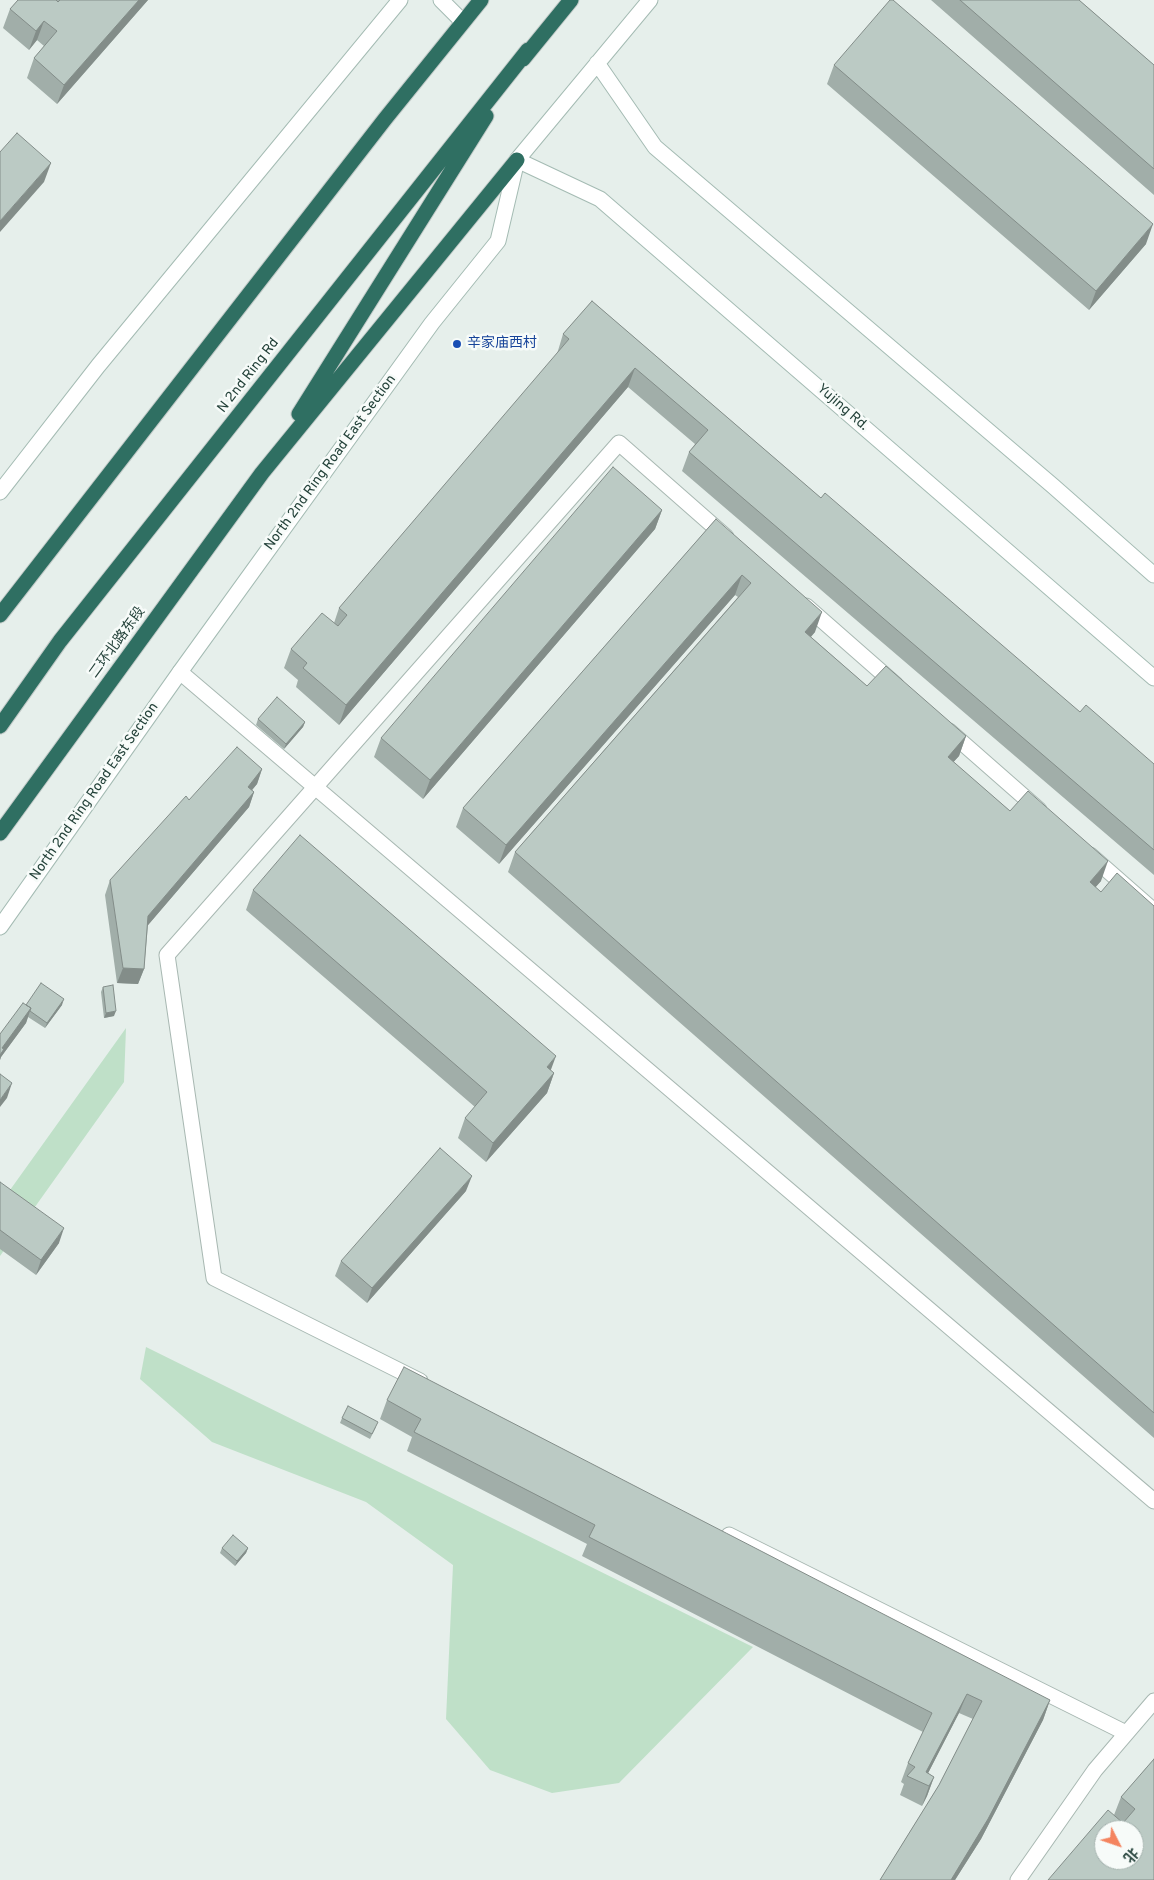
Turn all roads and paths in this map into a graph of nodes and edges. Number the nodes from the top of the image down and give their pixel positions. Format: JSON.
{"nodes":[{"id":1,"x":400,"y":0,"type":"edge"},
{"id":2,"x":441,"y":0,"type":"edge"},
{"id":3,"x":481,"y":0,"type":"edge"},
{"id":4,"x":571,"y":0,"type":"edge"},
{"id":5,"x":650,"y":0,"type":"edge"},
{"id":6,"x":462,"y":22,"type":"junction"},
{"id":7,"x":528,"y":50,"type":"junction"},
{"id":8,"x":597,"y":63,"type":"junction"},
{"id":9,"x":517,"y":160,"type":"junction"},
{"id":10,"x":262,"y":472,"type":"junction"},
{"id":11,"x":0,"y":492,"type":"edge"},
{"id":12,"x":738,"y":547,"type":"edge"},
{"id":13,"x":1154,"y":575,"type":"edge"},
{"id":14,"x":797,"y":599,"type":"edge"},
{"id":15,"x":0,"y":615,"type":"edge"},
{"id":16,"x":180,"y":672,"type":"junction"},
{"id":17,"x":1154,"y":678,"type":"edge"},
{"id":18,"x":909,"y":696,"type":"edge"},
{"id":19,"x":939,"y":722,"type":"edge"},
{"id":20,"x":0,"y":726,"type":"edge"},
{"id":21,"x":315,"y":787,"type":"junction"},
{"id":22,"x":1050,"y":820,"type":"edge"},
{"id":23,"x":0,"y":833,"type":"edge"},
{"id":24,"x":1080,"y":846,"type":"edge"},
{"id":25,"x":1154,"y":911,"type":"edge"},
{"id":26,"x":0,"y":927,"type":"edge"},
{"id":27,"x":438,"y":1390,"type":"edge"},
{"id":28,"x":1154,"y":1501,"type":"edge"},
{"id":29,"x":715,"y":1528,"type":"edge"},
{"id":30,"x":1154,"y":1701,"type":"edge"},
{"id":31,"x":1126,"y":1733,"type":"junction"},
{"id":32,"x":1018,"y":1880,"type":"edge"}],
"edges":[{"from":1,"to":11,"type":"main road"},
{"from":2,"to":6,"type":"main road"},
{"from":3,"to":6,"type":"highway"},
{"from":4,"to":7,"type":"highway","name":"N 2nd Ring Rd"},
{"from":5,"to":8,"type":"main road","name":"North 2nd Ring Road East Section"},
{"from":6,"to":15,"type":"highway"},
{"from":7,"to":10,"type":"highway","name":"N 2nd Ring Rd"},
{"from":7,"to":20,"type":"highway","name":"N 2nd Ring Rd"},
{"from":8,"to":9,"type":"main road","name":"North 2nd Ring Road East Section"},
{"from":8,"to":13,"type":"main road"},
{"from":9,"to":10,"type":"highway"},
{"from":9,"to":16,"type":"main road","name":"North 2nd Ring Road East Section"},
{"from":9,"to":17,"type":"main road","name":"Yujing Rd."},
{"from":10,"to":23,"type":"highway","name":"二环北路东段"},
{"from":12,"to":21,"type":"main road"},
{"from":14,"to":18,"type":"main road"},
{"from":16,"to":21,"type":"main road"},
{"from":16,"to":26,"type":"main road","name":"North 2nd Ring Road East Section"},
{"from":19,"to":22,"type":"main road"},
{"from":21,"to":27,"type":"main road"},
{"from":21,"to":28,"type":"main road"},
{"from":24,"to":25,"type":"main road"},
{"from":29,"to":31,"type":"main road"},
{"from":30,"to":31,"type":"main road"},
{"from":31,"to":32,"type":"main road"}]}
